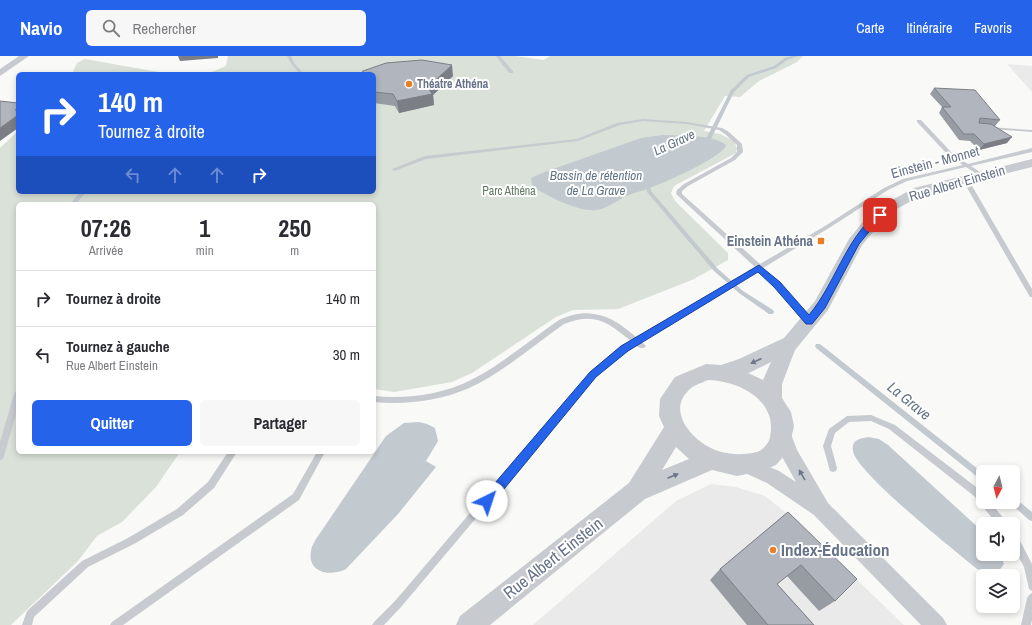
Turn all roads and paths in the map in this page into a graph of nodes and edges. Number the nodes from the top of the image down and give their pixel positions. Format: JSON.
{"nodes":[{"id":1,"x":25,"y":56,"type":"edge"},
{"id":2,"x":289,"y":56,"type":"edge"},
{"id":3,"x":498,"y":56,"type":"edge"},
{"id":4,"x":301,"y":72,"type":"edge"},
{"id":5,"x":511,"y":72,"type":"dead end"},
{"id":6,"x":0,"y":73,"type":"edge"},
{"id":7,"x":919,"y":121,"type":"dead end"},
{"id":8,"x":985,"y":128,"type":"edge"},
{"id":9,"x":1032,"y":131,"type":"edge"},
{"id":10,"x":1032,"y":150,"type":"edge"},
{"id":11,"x":1032,"y":163,"type":"edge"},
{"id":12,"x":395,"y":169,"type":"dead end"},
{"id":13,"x":966,"y":172,"type":"junction"},
{"id":14,"x":81,"y":194,"type":"edge"},
{"id":15,"x":75,"y":202,"type":"edge"},
{"id":16,"x":759,"y":268,"type":"junction"},
{"id":17,"x":1032,"y":295,"type":"edge"},
{"id":18,"x":809,"y":322,"type":"junction"},
{"id":19,"x":639,"y":344,"type":"junction"},
{"id":20,"x":788,"y":346,"type":"junction"},
{"id":21,"x":723,"y":372,"type":"junction"},
{"id":22,"x":376,"y":398,"type":"edge"},
{"id":23,"x":772,"y":400,"type":"junction"},
{"id":24,"x":16,"y":401,"type":"edge"},
{"id":25,"x":675,"y":429,"type":"junction"},
{"id":26,"x":783,"y":434,"type":"junction"},
{"id":27,"x":320,"y":454,"type":"edge"},
{"id":28,"x":0,"y":456,"type":"edge"},
{"id":29,"x":229,"y":456,"type":"edge"},
{"id":30,"x":711,"y":460,"type":"junction"},
{"id":31,"x":749,"y":466,"type":"junction"},
{"id":32,"x":833,"y":468,"type":"dead end"},
{"id":33,"x":637,"y":491,"type":"junction"},
{"id":34,"x":976,"y":492,"type":"edge"},
{"id":35,"x":821,"y":508,"type":"junction"},
{"id":36,"x":991,"y":509,"type":"edge"},
{"id":37,"x":997,"y":517,"type":"edge"},
{"id":38,"x":1020,"y":550,"type":"edge"},
{"id":39,"x":1032,"y":586,"type":"edge"},
{"id":40,"x":1032,"y":598,"type":"edge"},
{"id":41,"x":930,"y":623,"type":"edge"},
{"id":42,"x":27,"y":625,"type":"edge"},
{"id":43,"x":115,"y":625,"type":"edge"},
{"id":44,"x":377,"y":625,"type":"edge"},
{"id":45,"x":469,"y":625,"type":"edge"},
{"id":46,"x":1026,"y":625,"type":"edge"}],
"edges":[{"from":1,"to":6,"type":"street"},
{"from":2,"to":4,"type":"lane"},
{"from":3,"to":5,"type":"lane"},
{"from":7,"to":13,"type":"lane"},
{"from":8,"to":9,"type":"lane"},
{"from":10,"to":13,"type":"lane","name":"Einstein - Monnet"},
{"from":11,"to":13,"type":"street","name":"Rue Albert Einstein"},
{"from":12,"to":16,"type":"lane"},
{"from":13,"to":16,"type":"lane","name":"Einstein - Monnet"},
{"from":13,"to":17,"type":"lane"},
{"from":13,"to":18,"type":"street","name":"Rue Albert Einstein"},
{"from":14,"to":15,"type":"lane"},
{"from":16,"to":18,"type":"lane"},
{"from":16,"to":19,"type":"lane","name":"Einstein - Monnet"},
{"from":18,"to":20,"type":"street","name":"Rue Albert Einstein"},
{"from":19,"to":22,"type":"lane"},
{"from":19,"to":44,"type":"lane","name":"Einstein - Monnet"},
{"from":20,"to":21,"type":"street","name":"Rue Albert Einstein","one_way":true},
{"from":20,"to":23,"type":"street","name":"Rue Albert Einstein"},
{"from":21,"to":23,"type":"street"},
{"from":21,"to":25,"type":"street"},
{"from":23,"to":26,"type":"street"},
{"from":24,"to":28,"type":"lane"},
{"from":25,"to":30,"type":"street"},
{"from":25,"to":33,"type":"street","name":"Rue Albert Einstein"},
{"from":26,"to":31,"type":"street"},
{"from":35,"to":26,"type":"street","one_way":true},
{"from":27,"to":43,"type":"lane"},
{"from":29,"to":42,"type":"lane"},
{"from":30,"to":31,"type":"street"},
{"from":33,"to":30,"type":"street","name":"Rue Albert Einstein","one_way":true},
{"from":31,"to":35,"type":"street"},
{"from":32,"to":34,"type":"lane"},
{"from":33,"to":45,"type":"street","name":"Rue Albert Einstein"},
{"from":35,"to":41,"type":"street"},
{"from":36,"to":37,"type":"lane"},
{"from":38,"to":39,"type":"lane"},
{"from":40,"to":46,"type":"lane"}]}
